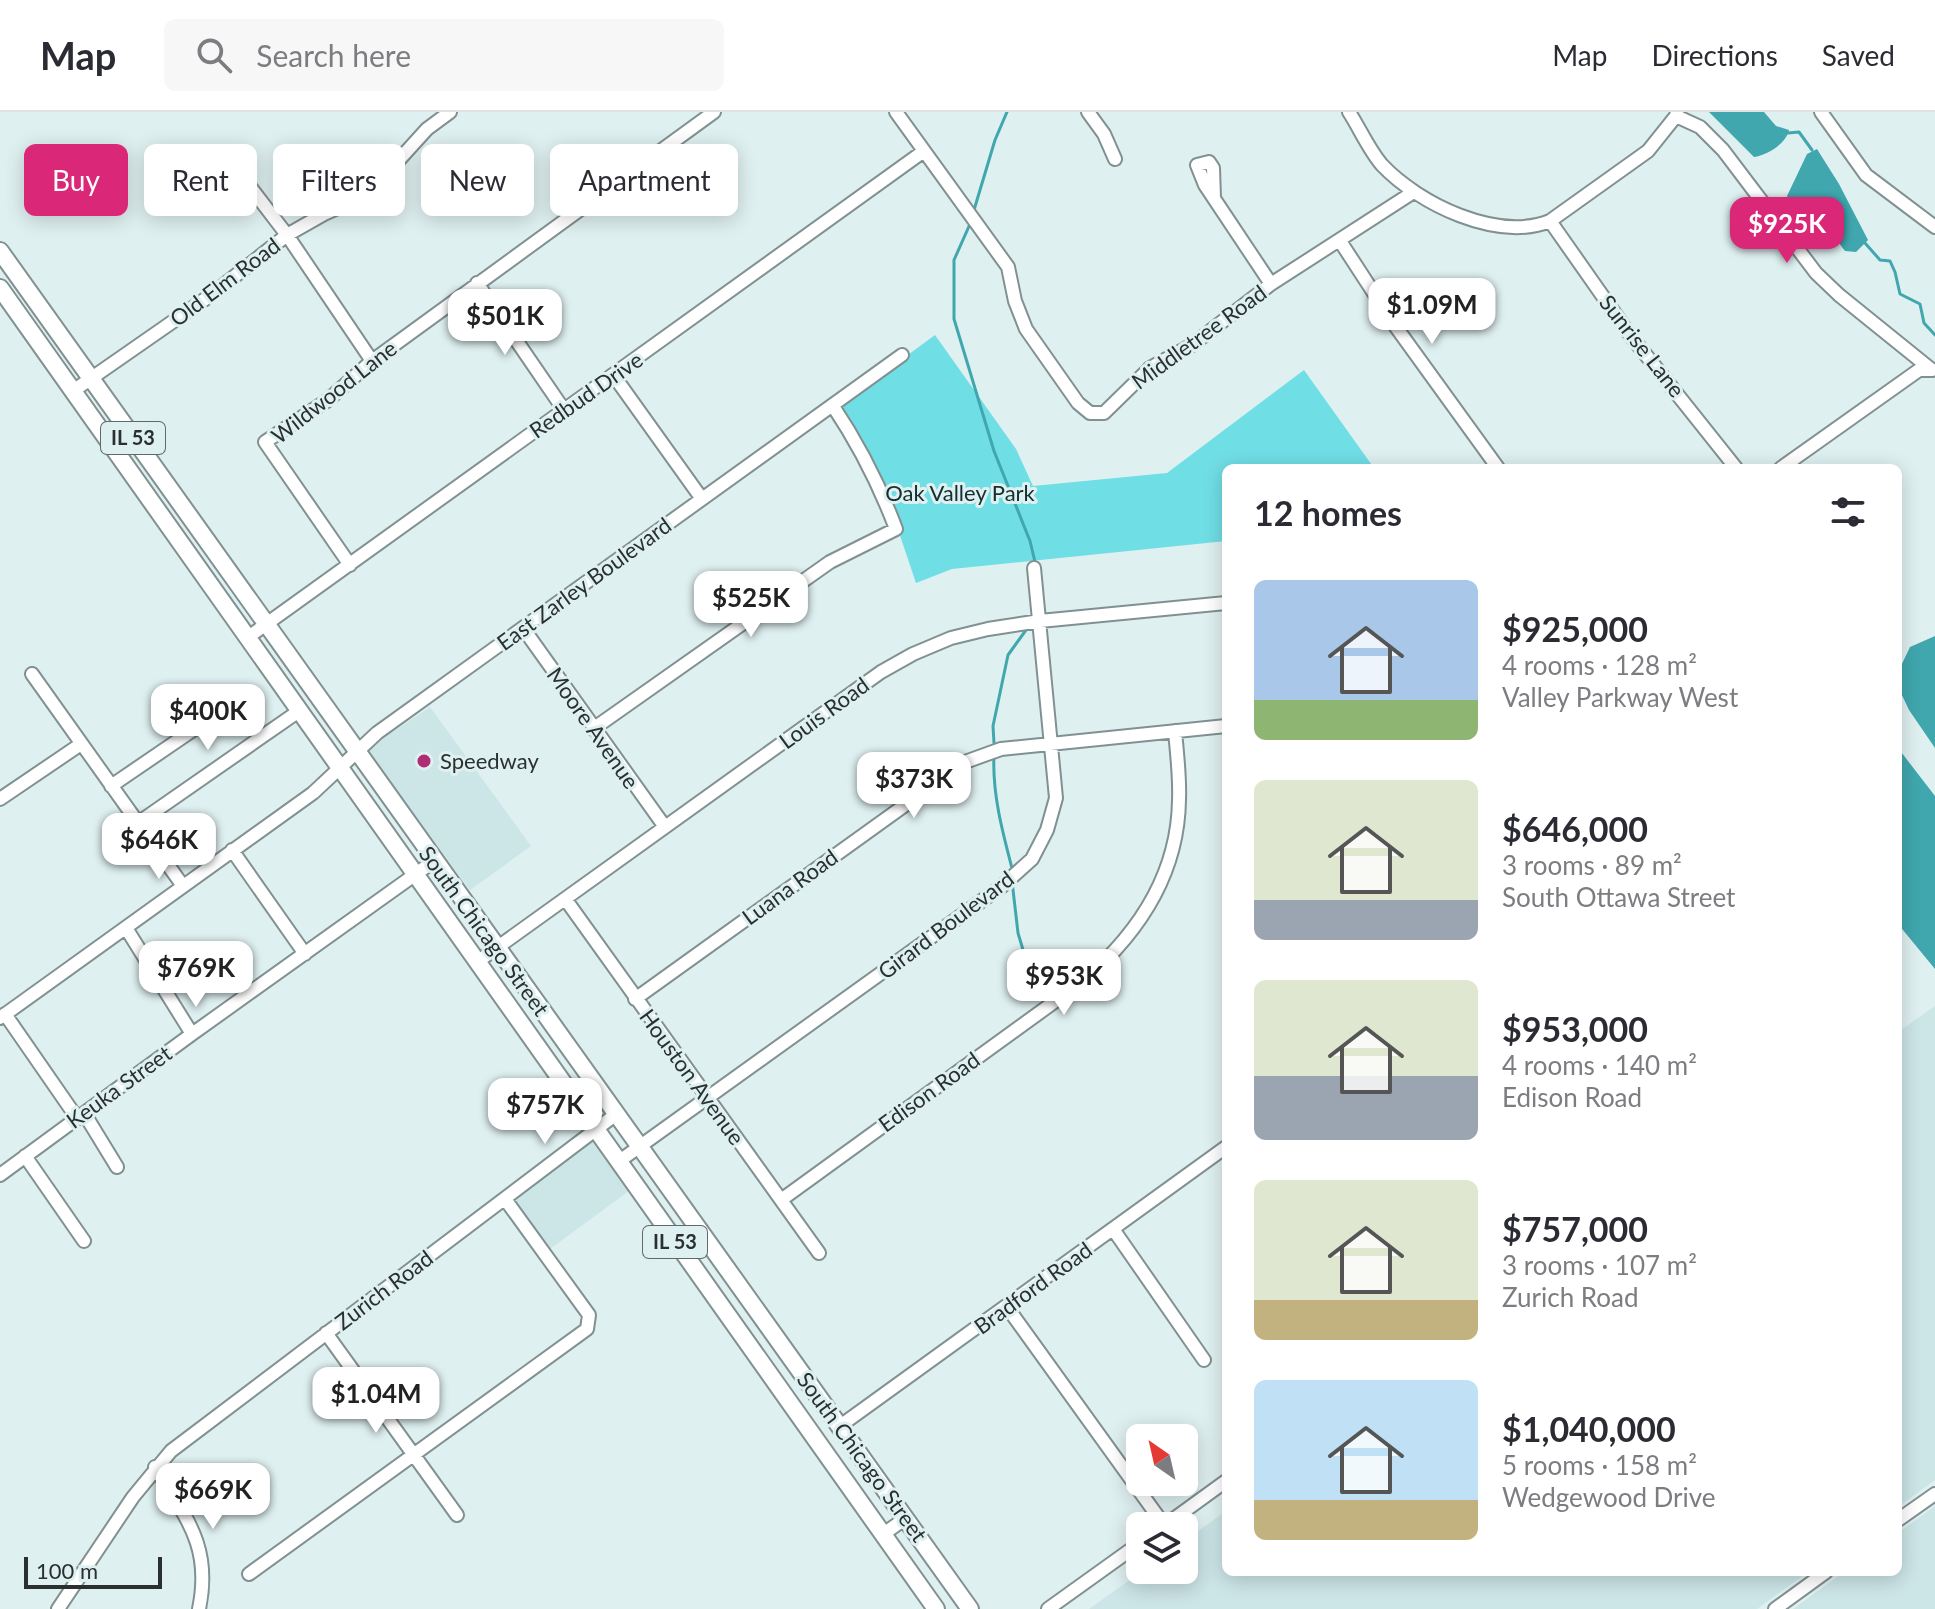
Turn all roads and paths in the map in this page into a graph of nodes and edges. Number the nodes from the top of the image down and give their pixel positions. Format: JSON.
{"nodes":[{"id":1,"x":450,"y":112,"type":"edge"},
{"id":2,"x":896,"y":112,"type":"edge"},
{"id":3,"x":1088,"y":112,"type":"edge"},
{"id":4,"x":1349,"y":112,"type":"edge"},
{"id":5,"x":1821,"y":112,"type":"edge"},
{"id":6,"x":709,"y":113,"type":"edge"},
{"id":7,"x":1677,"y":114,"type":"edge"},
{"id":8,"x":924,"y":151,"type":"junction"},
{"id":9,"x":1115,"y":159,"type":"dead end"},
{"id":10,"x":1412,"y":193,"type":"junction"},
{"id":11,"x":257,"y":196,"type":"edge"},
{"id":12,"x":1214,"y":198,"type":"dead end"},
{"id":13,"x":1550,"y":221,"type":"junction"},
{"id":14,"x":1935,"y":227,"type":"edge"},
{"id":15,"x":287,"y":235,"type":"junction"},
{"id":16,"x":1340,"y":241,"type":"junction"},
{"id":17,"x":0,"y":251,"type":"edge"},
{"id":18,"x":477,"y":283,"type":"junction"},
{"id":19,"x":1271,"y":284,"type":"junction"},
{"id":20,"x":0,"y":288,"type":"edge"},
{"id":21,"x":902,"y":355,"type":"dead end"},
{"id":22,"x":372,"y":361,"type":"junction"},
{"id":23,"x":1933,"y":370,"type":"edge"},
{"id":24,"x":614,"y":376,"type":"junction"},
{"id":25,"x":91,"y":379,"type":"junction"},
{"id":26,"x":73,"y":391,"type":"junction"},
{"id":27,"x":833,"y":406,"type":"junction"},
{"id":28,"x":564,"y":410,"type":"junction"},
{"id":29,"x":1495,"y":464,"type":"edge"},
{"id":30,"x":1733,"y":464,"type":"edge"},
{"id":31,"x":1787,"y":464,"type":"edge"},
{"id":32,"x":702,"y":499,"type":"junction"},
{"id":33,"x":350,"y":565,"type":"junction"},
{"id":34,"x":1034,"y":568,"type":"dead end"},
{"id":35,"x":1222,"y":603,"type":"edge"},
{"id":36,"x":1040,"y":621,"type":"junction"},
{"id":37,"x":266,"y":624,"type":"junction"},
{"id":38,"x":523,"y":628,"type":"junction"},
{"id":39,"x":247,"y":638,"type":"junction"},
{"id":40,"x":32,"y":674,"type":"dead end"},
{"id":41,"x":299,"y":711,"type":"junction"},
{"id":42,"x":1222,"y":726,"type":"edge"},
{"id":43,"x":593,"y":729,"type":"junction"},
{"id":44,"x":193,"y":730,"type":"dead end"},
{"id":45,"x":1175,"y":731,"type":"junction"},
{"id":46,"x":1051,"y":742,"type":"junction"},
{"id":47,"x":81,"y":744,"type":"junction"},
{"id":48,"x":356,"y":753,"type":"junction"},
{"id":49,"x":339,"y":768,"type":"junction"},
{"id":50,"x":111,"y":786,"type":"junction"},
{"id":51,"x":0,"y":799,"type":"edge"},
{"id":52,"x":138,"y":823,"type":"junction"},
{"id":53,"x":665,"y":827,"type":"junction"},
{"id":54,"x":232,"y":850,"type":"junction"},
{"id":55,"x":434,"y":861,"type":"junction"},
{"id":56,"x":415,"y":874,"type":"junction"},
{"id":57,"x":183,"y":886,"type":"junction"},
{"id":58,"x":566,"y":900,"type":"junction"},
{"id":59,"x":126,"y":928,"type":"junction"},
{"id":60,"x":497,"y":949,"type":"junction"},
{"id":61,"x":305,"y":954,"type":"junction"},
{"id":62,"x":477,"y":962,"type":"junction"},
{"id":63,"x":635,"y":999,"type":"junction"},
{"id":64,"x":2,"y":1016,"type":"edge"},
{"id":65,"x":192,"y":1034,"type":"junction"},
{"id":66,"x":707,"y":1099,"type":"junction"},
{"id":67,"x":80,"y":1115,"type":"junction"},
{"id":68,"x":615,"y":1115,"type":"junction"},
{"id":69,"x":595,"y":1129,"type":"junction"},
{"id":70,"x":638,"y":1148,"type":"junction"},
{"id":71,"x":1222,"y":1150,"type":"edge"},
{"id":72,"x":25,"y":1156,"type":"junction"},
{"id":73,"x":618,"y":1162,"type":"junction"},
{"id":74,"x":117,"y":1167,"type":"dead end"},
{"id":75,"x":0,"y":1175,"type":"edge"},
{"id":76,"x":505,"y":1199,"type":"junction"},
{"id":77,"x":781,"y":1200,"type":"junction"},
{"id":78,"x":1113,"y":1229,"type":"junction"},
{"id":79,"x":84,"y":1241,"type":"dead end"},
{"id":80,"x":819,"y":1253,"type":"dead end"},
{"id":81,"x":1007,"y":1307,"type":"junction"},
{"id":82,"x":326,"y":1333,"type":"junction"},
{"id":83,"x":1204,"y":1360,"type":"dead end"},
{"id":84,"x":840,"y":1426,"type":"junction"},
{"id":85,"x":413,"y":1455,"type":"junction"},
{"id":86,"x":155,"y":1467,"type":"junction"},
{"id":87,"x":1222,"y":1484,"type":"edge"},
{"id":88,"x":1935,"y":1494,"type":"edge"},
{"id":89,"x":1154,"y":1512,"type":"edge"},
{"id":90,"x":1183,"y":1512,"type":"edge"},
{"id":91,"x":457,"y":1515,"type":"dead end"},
{"id":92,"x":1902,"y":1517,"type":"edge"},
{"id":93,"x":906,"y":1518,"type":"junction"},
{"id":94,"x":882,"y":1535,"type":"junction"},
{"id":95,"x":1126,"y":1553,"type":"edge"},
{"id":96,"x":249,"y":1574,"type":"dead end"},
{"id":97,"x":1820,"y":1576,"type":"edge"},
{"id":98,"x":58,"y":1609,"type":"edge"},
{"id":99,"x":199,"y":1609,"type":"edge"},
{"id":100,"x":936,"y":1609,"type":"edge"},
{"id":101,"x":970,"y":1609,"type":"edge"},
{"id":102,"x":1048,"y":1609,"type":"edge"},
{"id":103,"x":1775,"y":1609,"type":"edge"}],
"edges":[{"from":1,"to":15,"type":"street","name":"Old Elm Road"},
{"from":2,"to":8,"type":"street","name":"Middletree Road"},
{"from":3,"to":9,"type":"street"},
{"from":4,"to":10,"type":"street"},
{"from":5,"to":14,"type":"street"},
{"from":6,"to":18,"type":"street","name":"Wildwood Lane"},
{"from":7,"to":13,"type":"street"},
{"from":7,"to":23,"type":"street"},
{"from":8,"to":19,"type":"street","name":"Middletree Road"},
{"from":8,"to":24,"type":"street","name":"Redbud Drive"},
{"from":10,"to":13,"type":"street"},
{"from":10,"to":16,"type":"street","name":"Middletree Road"},
{"from":11,"to":15,"type":"street"},
{"from":12,"to":19,"type":"street"},
{"from":13,"to":30,"type":"street","name":"Sunrise Lane"},
{"from":15,"to":22,"type":"street"},
{"from":15,"to":25,"type":"street","name":"Old Elm Road"},
{"from":16,"to":19,"type":"street","name":"Middletree Road"},
{"from":16,"to":29,"type":"street"},
{"from":17,"to":25,"type":"main road","name":"South Chicago Street","number":"IL 53"},
{"from":18,"to":22,"type":"street","name":"Wildwood Lane"},
{"from":18,"to":28,"type":"street"},
{"from":20,"to":26,"type":"main road","name":"South Chicago Street","number":"IL 53"},
{"from":21,"to":27,"type":"street","name":"East Zarley Boulevard"},
{"from":22,"to":33,"type":"street","name":"Wildwood Lane"},
{"from":23,"to":31,"type":"street"},
{"from":24,"to":28,"type":"street","name":"Redbud Drive"},
{"from":24,"to":32,"type":"street"},
{"from":25,"to":26,"type":"street","name":"Old Elm Road"},
{"from":25,"to":37,"type":"main road","name":"South Chicago Street","number":"IL 53"},
{"from":26,"to":39,"type":"main road","name":"South Chicago Street","number":"IL 53"},
{"from":27,"to":32,"type":"street","name":"East Zarley Boulevard"},
{"from":27,"to":43,"type":"street"},
{"from":28,"to":33,"type":"street","name":"Redbud Drive"},
{"from":32,"to":38,"type":"street","name":"East Zarley Boulevard"},
{"from":33,"to":37,"type":"street","name":"Redbud Drive"},
{"from":34,"to":36,"type":"street","name":"Girard Boulevard"},
{"from":35,"to":36,"type":"street","name":"Louis Road"},
{"from":36,"to":46,"type":"street","name":"Girard Boulevard"},
{"from":36,"to":53,"type":"street","name":"Louis Road"},
{"from":37,"to":39,"type":"street","name":"Redbud Drive"},
{"from":37,"to":48,"type":"main road","name":"South Chicago Street","number":"IL 53"},
{"from":38,"to":43,"type":"street","name":"Moore Avenue"},
{"from":38,"to":48,"type":"street","name":"East Zarley Boulevard"},
{"from":39,"to":41,"type":"main road","name":"South Chicago Street","number":"IL 53"},
{"from":40,"to":47,"type":"street"},
{"from":41,"to":49,"type":"main road","name":"South Chicago Street","number":"IL 53"},
{"from":41,"to":52,"type":"street"},
{"from":42,"to":45,"type":"street","name":"Luana Road"},
{"from":43,"to":53,"type":"street","name":"Moore Avenue"},
{"from":44,"to":50,"type":"street"},
{"from":45,"to":46,"type":"street","name":"Luana Road"},
{"from":45,"to":77,"type":"street","name":"Edison Road"},
{"from":46,"to":63,"type":"street","name":"Luana Road"},
{"from":46,"to":66,"type":"street","name":"Girard Boulevard"},
{"from":47,"to":50,"type":"street"},
{"from":47,"to":51,"type":"street"},
{"from":48,"to":49,"type":"street","name":"East Zarley Boulevard"},
{"from":48,"to":55,"type":"main road","name":"South Chicago Street","number":"IL 53"},
{"from":49,"to":54,"type":"street","name":"East Zarley Boulevard"},
{"from":49,"to":56,"type":"main road","name":"South Chicago Street","number":"IL 53"},
{"from":50,"to":52,"type":"street"},
{"from":52,"to":57,"type":"street"},
{"from":53,"to":58,"type":"street","name":"Louis Road"},
{"from":54,"to":57,"type":"street","name":"East Zarley Boulevard"},
{"from":54,"to":61,"type":"street"},
{"from":55,"to":56,"type":"street","name":"Keuka Street"},
{"from":55,"to":60,"type":"main road","name":"South Chicago Street","number":"IL 53"},
{"from":56,"to":61,"type":"street","name":"Keuka Street"},
{"from":56,"to":62,"type":"main road","name":"South Chicago Street","number":"IL 53"},
{"from":57,"to":59,"type":"street","name":"East Zarley Boulevard"},
{"from":58,"to":60,"type":"street","name":"Louis Road"},
{"from":58,"to":63,"type":"street","name":"Houston Avenue"},
{"from":59,"to":64,"type":"street","name":"East Zarley Boulevard"},
{"from":59,"to":65,"type":"street"},
{"from":60,"to":62,"type":"street","name":"Louis Road"},
{"from":60,"to":68,"type":"main road","name":"South Chicago Street","number":"IL 53"},
{"from":61,"to":65,"type":"street","name":"Keuka Street"},
{"from":62,"to":69,"type":"main road","name":"South Chicago Street","number":"IL 53"},
{"from":63,"to":66,"type":"street","name":"Houston Avenue"},
{"from":64,"to":67,"type":"street"},
{"from":65,"to":67,"type":"street","name":"Keuka Street"},
{"from":66,"to":70,"type":"street","name":"Girard Boulevard"},
{"from":66,"to":77,"type":"street","name":"Houston Avenue"},
{"from":67,"to":72,"type":"street","name":"Keuka Street"},
{"from":67,"to":74,"type":"street"},
{"from":68,"to":69,"type":"street","name":"Zurich Road"},
{"from":68,"to":70,"type":"main road","name":"South Chicago Street","number":"IL 53"},
{"from":69,"to":73,"type":"main road","name":"South Chicago Street","number":"IL 53"},
{"from":69,"to":76,"type":"street","name":"Zurich Road"},
{"from":70,"to":73,"type":"street","name":"Girard Boulevard"},
{"from":70,"to":84,"type":"main road","name":"South Chicago Street","number":"IL 53"},
{"from":71,"to":78,"type":"street","name":"Bradford Road"},
{"from":72,"to":75,"type":"street","name":"Keuka Street"},
{"from":72,"to":79,"type":"street"},
{"from":73,"to":94,"type":"main road","name":"South Chicago Street","number":"IL 53"},
{"from":76,"to":82,"type":"street","name":"Zurich Road"},
{"from":76,"to":85,"type":"street"},
{"from":77,"to":80,"type":"street","name":"Houston Avenue"},
{"from":78,"to":81,"type":"street","name":"Bradford Road"},
{"from":78,"to":83,"type":"street"},
{"from":81,"to":84,"type":"street","name":"Bradford Road"},
{"from":81,"to":89,"type":"street"},
{"from":82,"to":85,"type":"street"},
{"from":82,"to":86,"type":"street","name":"Zurich Road"},
{"from":84,"to":93,"type":"main road","name":"South Chicago Street","number":"IL 53"},
{"from":85,"to":91,"type":"street"},
{"from":85,"to":96,"type":"street"},
{"from":86,"to":98,"type":"street","name":"Zurich Road"},
{"from":86,"to":99,"type":"street"},
{"from":87,"to":90,"type":"street"},
{"from":88,"to":92,"type":"street"},
{"from":93,"to":94,"type":"street"},
{"from":93,"to":101,"type":"main road","name":"South Chicago Street","number":"IL 53"},
{"from":94,"to":100,"type":"main road","name":"South Chicago Street","number":"IL 53"},
{"from":95,"to":102,"type":"street"},
{"from":97,"to":103,"type":"street"}]}
